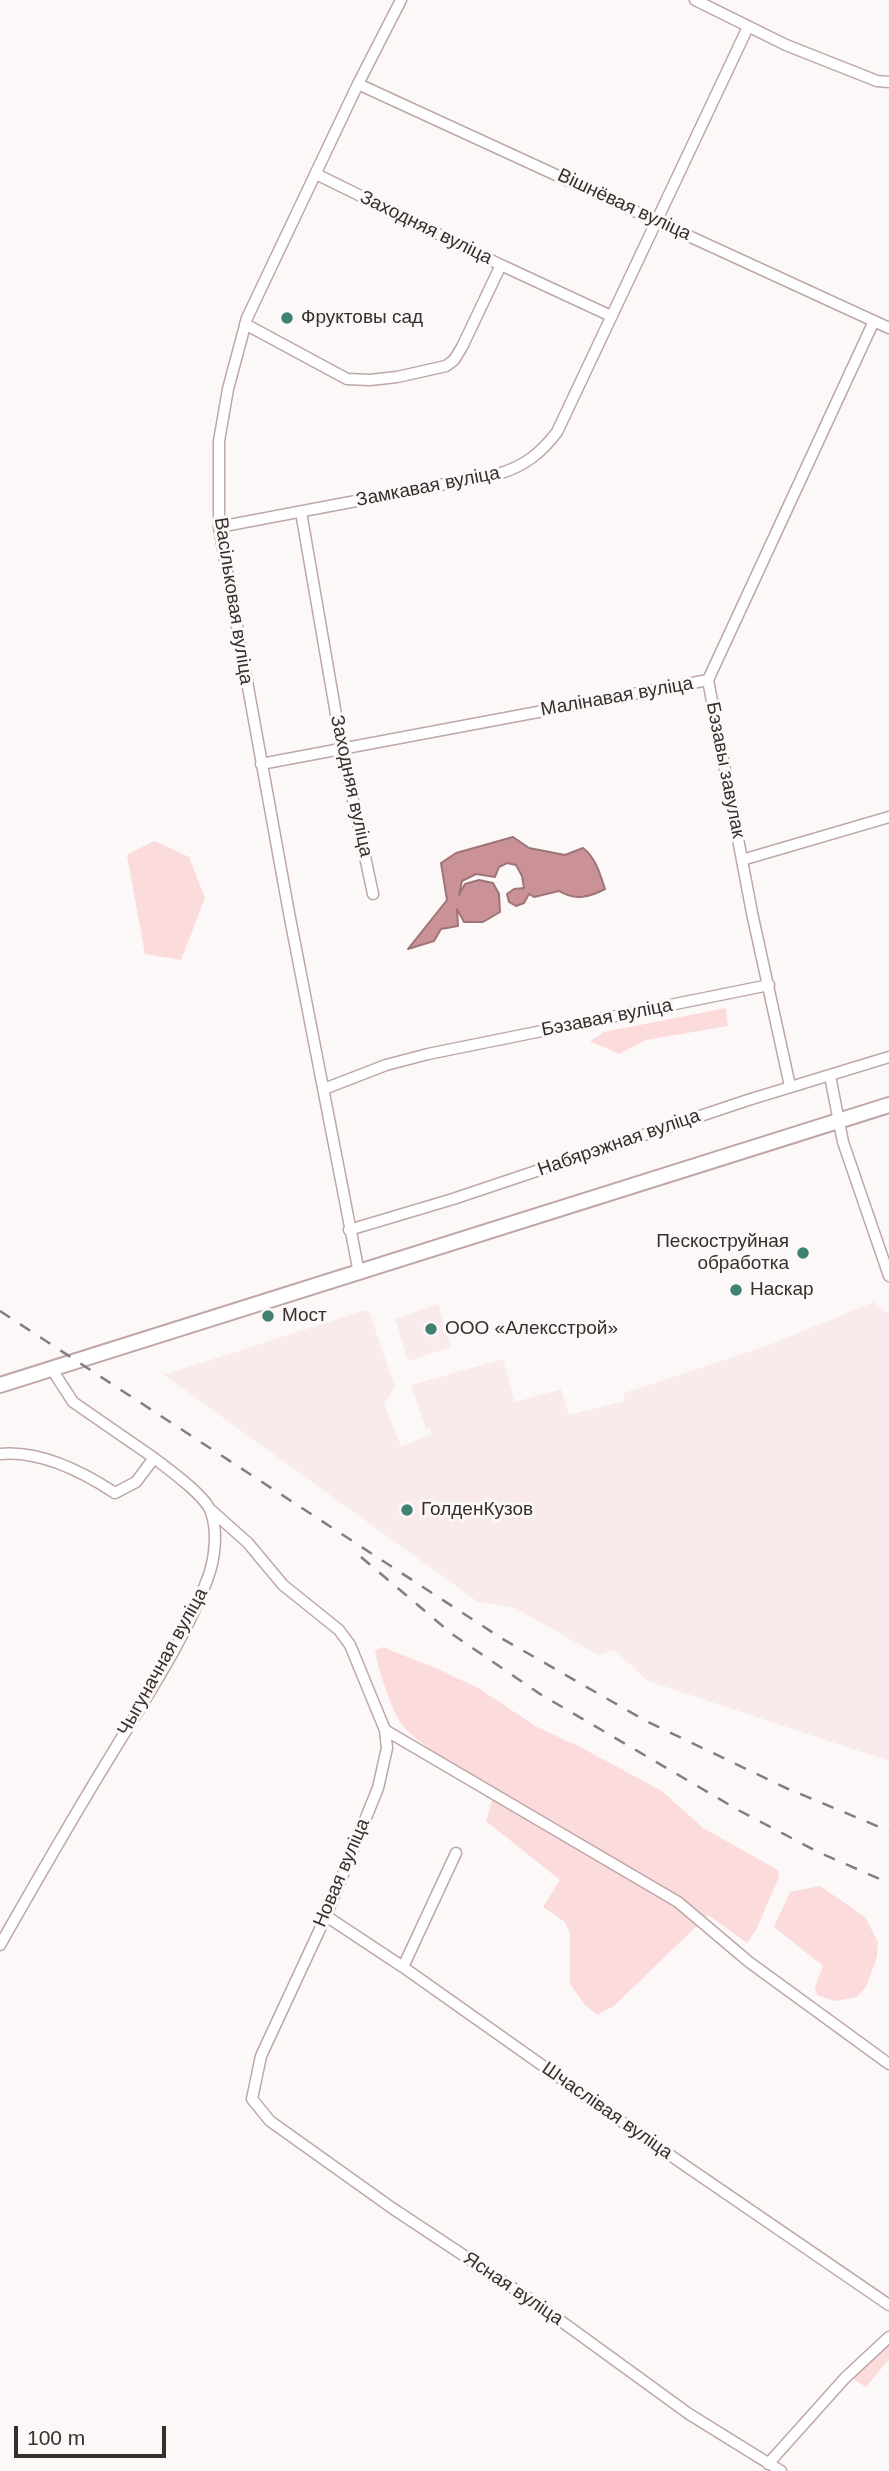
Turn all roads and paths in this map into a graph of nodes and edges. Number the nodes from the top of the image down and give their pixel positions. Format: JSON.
{"nodes":[{"id":1,"x":401,"y":0,"type":"edge"},
{"id":2,"x":695,"y":0,"type":"edge"},
{"id":3,"x":748,"y":27,"type":"junction"},
{"id":4,"x":889,"y":82,"type":"edge"},
{"id":5,"x":358,"y":84,"type":"junction"},
{"id":6,"x":316,"y":174,"type":"junction"},
{"id":7,"x":657,"y":220,"type":"junction"},
{"id":8,"x":501,"y":265,"type":"junction"},
{"id":9,"x":611,"y":316,"type":"junction"},
{"id":10,"x":874,"y":321,"type":"junction"},
{"id":11,"x":245,"y":324,"type":"junction"},
{"id":12,"x":889,"y":328,"type":"edge"},
{"id":13,"x":300,"y":512,"type":"junction"},
{"id":14,"x":219,"y":527,"type":"junction"},
{"id":15,"x":708,"y":680,"type":"junction"},
{"id":16,"x":342,"y":749,"type":"junction"},
{"id":17,"x":261,"y":764,"type":"junction"},
{"id":18,"x":889,"y":817,"type":"edge"},
{"id":19,"x":742,"y":860,"type":"junction"},
{"id":20,"x":373,"y":894,"type":"dead end"},
{"id":21,"x":769,"y":985,"type":"junction"},
{"id":22,"x":889,"y":1057,"type":"edge"},
{"id":23,"x":830,"y":1076,"type":"junction"},
{"id":24,"x":790,"y":1086,"type":"junction"},
{"id":25,"x":324,"y":1089,"type":"junction"},
{"id":26,"x":889,"y":1105,"type":"edge"},
{"id":27,"x":838,"y":1120,"type":"junction"},
{"id":28,"x":349,"y":1230,"type":"junction"},
{"id":29,"x":359,"y":1273,"type":"junction"},
{"id":30,"x":889,"y":1276,"type":"edge"},
{"id":31,"x":51,"y":1368,"type":"junction"},
{"id":32,"x":0,"y":1385,"type":"edge"},
{"id":33,"x":0,"y":1454,"type":"edge"},
{"id":34,"x":153,"y":1458,"type":"junction"},
{"id":35,"x":211,"y":1510,"type":"junction"},
{"id":36,"x":385,"y":1730,"type":"junction"},
{"id":37,"x":456,"y":1853,"type":"dead end"},
{"id":38,"x":326,"y":1916,"type":"junction"},
{"id":39,"x":0,"y":1945,"type":"edge"},
{"id":40,"x":403,"y":1967,"type":"junction"},
{"id":41,"x":889,"y":2064,"type":"edge"},
{"id":42,"x":252,"y":2099,"type":"joint"},
{"id":43,"x":889,"y":2305,"type":"edge"},
{"id":44,"x":889,"y":2337,"type":"edge"},
{"id":45,"x":768,"y":2464,"type":"junction"},
{"id":46,"x":780,"y":2471,"type":"edge"}],
"edges":[{"from":1,"to":5,"type":"street","name":"Васільковая вуліца"},
{"from":2,"to":3,"type":"street"},
{"from":3,"to":4,"type":"street"},
{"from":3,"to":7,"type":"street","name":"Замкавая вуліца"},
{"from":5,"to":6,"type":"street","name":"Васільковая вуліца"},
{"from":5,"to":7,"type":"street","name":"Вішнёвая вуліца"},
{"from":6,"to":8,"type":"street","name":"Заходняя вуліца"},
{"from":6,"to":11,"type":"street","name":"Васільковая вуліца"},
{"from":7,"to":9,"type":"street","name":"Замкавая вуліца"},
{"from":7,"to":10,"type":"street","name":"Вішнёвая вуліца"},
{"from":8,"to":9,"type":"street"},
{"from":8,"to":11,"type":"street","name":"Заходняя вуліца"},
{"from":9,"to":13,"type":"street","name":"Замкавая вуліца"},
{"from":10,"to":12,"type":"street","name":"Вішнёвая вуліца"},
{"from":10,"to":15,"type":"street","name":"Малінавая вуліца"},
{"from":11,"to":14,"type":"street","name":"Васільковая вуліца"},
{"from":13,"to":14,"type":"street","name":"Замкавая вуліца"},
{"from":13,"to":16,"type":"street","name":"Заходняя вуліца"},
{"from":14,"to":17,"type":"street","name":"Васільковая вуліца"},
{"from":15,"to":16,"type":"street","name":"Малінавая вуліца"},
{"from":15,"to":19,"type":"street","name":"Бэзавы завулак"},
{"from":16,"to":17,"type":"street","name":"Малінавая вуліца"},
{"from":16,"to":20,"type":"street","name":"Заходняя вуліца"},
{"from":17,"to":25,"type":"street","name":"Васільковая вуліца"},
{"from":18,"to":19,"type":"street"},
{"from":19,"to":21,"type":"street"},
{"from":21,"to":24,"type":"street"},
{"from":21,"to":25,"type":"street","name":"Бэзавая вуліца"},
{"from":22,"to":23,"type":"street","name":"Набярэжная вуліца"},
{"from":23,"to":24,"type":"street","name":"Набярэжная вуліца"},
{"from":23,"to":27,"type":"street"},
{"from":24,"to":28,"type":"street","name":"Набярэжная вуліца"},
{"from":25,"to":28,"type":"street","name":"Васільковая вуліца"},
{"from":26,"to":27,"type":"street"},
{"from":27,"to":29,"type":"street"},
{"from":27,"to":30,"type":"street"},
{"from":28,"to":29,"type":"street","name":"Васільковая вуліца"},
{"from":29,"to":31,"type":"street"},
{"from":31,"to":32,"type":"street"},
{"from":31,"to":34,"type":"street"},
{"from":33,"to":34,"type":"street"},
{"from":34,"to":35,"type":"street"},
{"from":35,"to":36,"type":"street","name":"Новая вуліца"},
{"from":35,"to":39,"type":"street","name":"Чыгуначная вуліца"},
{"from":36,"to":38,"type":"street","name":"Новая вуліца"},
{"from":36,"to":41,"type":"street"},
{"from":37,"to":40,"type":"street"},
{"from":38,"to":40,"type":"street","name":"Шчаслівая вуліца"},
{"from":38,"to":42,"type":"street","name":"Новая вуліца"},
{"from":40,"to":43,"type":"street","name":"Шчаслівая вуліца"},
{"from":42,"to":45,"type":"street","name":"Ясная вуліца"},
{"from":44,"to":45,"type":"street"},
{"from":45,"to":46,"type":"street","name":"Ясная вуліца"}]}
